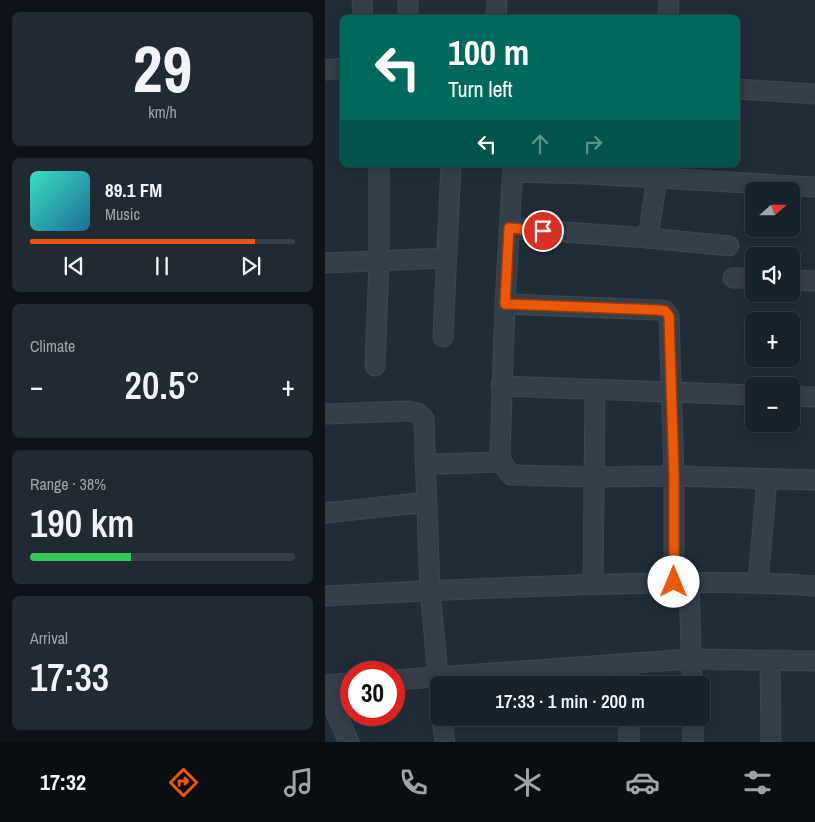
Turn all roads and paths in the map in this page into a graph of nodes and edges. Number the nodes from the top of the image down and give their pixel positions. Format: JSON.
{"nodes":[{"id":1,"x":362,"y":0,"type":"edge"},
{"id":2,"x":497,"y":0,"type":"edge"},
{"id":3,"x":669,"y":0,"type":"edge"},
{"id":4,"x":363,"y":15,"type":"edge"},
{"id":5,"x":496,"y":15,"type":"edge"},
{"id":6,"x":668,"y":15,"type":"edge"},
{"id":7,"x":340,"y":68,"type":"edge"},
{"id":8,"x":325,"y":70,"type":"edge"},
{"id":9,"x":740,"y":90,"type":"edge"},
{"id":10,"x":815,"y":94,"type":"edge"},
{"id":11,"x":379,"y":167,"type":"edge"},
{"id":12,"x":451,"y":167,"type":"edge"},
{"id":13,"x":513,"y":168,"type":"edge"},
{"id":14,"x":658,"y":172,"type":"edge"},
{"id":15,"x":815,"y":188,"type":"edge"},
{"id":16,"x":509,"y":228,"type":"junction"},
{"id":17,"x":649,"y":238,"type":"junction"},
{"id":18,"x":729,"y":246,"type":"dead end"},
{"id":19,"x":447,"y":258,"type":"junction"},
{"id":20,"x":379,"y":262,"type":"junction"},
{"id":21,"x":325,"y":263,"type":"edge"},
{"id":22,"x":733,"y":278,"type":"dead end"},
{"id":23,"x":745,"y":278,"type":"edge"},
{"id":24,"x":800,"y":280,"type":"edge"},
{"id":25,"x":815,"y":281,"type":"edge"},
{"id":26,"x":505,"y":304,"type":"junction"},
{"id":27,"x":443,"y":337,"type":"dead end"},
{"id":28,"x":375,"y":366,"type":"dead end"},
{"id":29,"x":501,"y":386,"type":"junction"},
{"id":30,"x":595,"y":389,"type":"junction"},
{"id":31,"x":671,"y":392,"type":"junction"},
{"id":32,"x":745,"y":395,"type":"edge"},
{"id":33,"x":800,"y":396,"type":"edge"},
{"id":34,"x":815,"y":397,"type":"edge"},
{"id":35,"x":325,"y":414,"type":"edge"},
{"id":36,"x":425,"y":455,"type":"junction"},
{"id":37,"x":501,"y":462,"type":"junction"},
{"id":38,"x":674,"y":476,"type":"junction"},
{"id":39,"x":593,"y":477,"type":"junction"},
{"id":40,"x":767,"y":479,"type":"junction"},
{"id":41,"x":815,"y":480,"type":"edge"},
{"id":42,"x":427,"y":502,"type":"junction"},
{"id":43,"x":325,"y":513,"type":"edge"},
{"id":44,"x":682,"y":582,"type":"junction"},
{"id":45,"x":758,"y":582,"type":"junction"},
{"id":46,"x":593,"y":585,"type":"junction"},
{"id":47,"x":815,"y":586,"type":"edge"},
{"id":48,"x":430,"y":590,"type":"junction"},
{"id":49,"x":325,"y":596,"type":"edge"},
{"id":50,"x":691,"y":659,"type":"junction"},
{"id":51,"x":770,"y":660,"type":"junction"},
{"id":52,"x":815,"y":662,"type":"edge"},
{"id":53,"x":628,"y":663,"type":"junction"},
{"id":54,"x":437,"y":676,"type":"edge"},
{"id":55,"x":498,"y":676,"type":"edge"},
{"id":56,"x":628,"y":676,"type":"edge"},
{"id":57,"x":692,"y":676,"type":"edge"},
{"id":58,"x":405,"y":680,"type":"edge"},
{"id":59,"x":430,"y":682,"type":"edge"},
{"id":60,"x":340,"y":684,"type":"edge"},
{"id":61,"x":325,"y":686,"type":"edge"},
{"id":62,"x":443,"y":726,"type":"edge"},
{"id":63,"x":629,"y":726,"type":"edge"},
{"id":64,"x":693,"y":726,"type":"edge"},
{"id":65,"x":349,"y":742,"type":"edge"},
{"id":66,"x":445,"y":742,"type":"edge"},
{"id":67,"x":629,"y":742,"type":"edge"},
{"id":68,"x":693,"y":742,"type":"edge"},
{"id":69,"x":771,"y":742,"type":"edge"}],
"edges":[{"from":1,"to":4,"type":"street"},
{"from":2,"to":5,"type":"street"},
{"from":3,"to":6,"type":"street"},
{"from":7,"to":8,"type":"street"},
{"from":9,"to":10,"type":"street"},
{"from":11,"to":20,"type":"street"},
{"from":12,"to":19,"type":"street"},
{"from":13,"to":14,"type":"street"},
{"from":13,"to":16,"type":"street"},
{"from":14,"to":15,"type":"street"},
{"from":14,"to":17,"type":"street"},
{"from":16,"to":17,"type":"street"},
{"from":16,"to":26,"type":"street"},
{"from":17,"to":18,"type":"street"},
{"from":19,"to":20,"type":"street"},
{"from":19,"to":27,"type":"street"},
{"from":20,"to":21,"type":"street"},
{"from":20,"to":28,"type":"street"},
{"from":22,"to":23,"type":"street"},
{"from":24,"to":25,"type":"street"},
{"from":26,"to":29,"type":"street"},
{"from":26,"to":31,"type":"street"},
{"from":29,"to":30,"type":"street"},
{"from":29,"to":37,"type":"street"},
{"from":30,"to":31,"type":"street"},
{"from":30,"to":39,"type":"street"},
{"from":31,"to":32,"type":"street"},
{"from":31,"to":38,"type":"street"},
{"from":33,"to":34,"type":"street"},
{"from":35,"to":36,"type":"street"},
{"from":36,"to":37,"type":"street"},
{"from":36,"to":42,"type":"street"},
{"from":37,"to":39,"type":"street"},
{"from":38,"to":39,"type":"street"},
{"from":38,"to":40,"type":"street"},
{"from":38,"to":44,"type":"street"},
{"from":39,"to":46,"type":"street"},
{"from":40,"to":41,"type":"street"},
{"from":40,"to":45,"type":"street"},
{"from":42,"to":43,"type":"street"},
{"from":42,"to":48,"type":"street"},
{"from":44,"to":45,"type":"street"},
{"from":44,"to":46,"type":"street"},
{"from":44,"to":50,"type":"street"},
{"from":45,"to":47,"type":"street"},
{"from":46,"to":48,"type":"street"},
{"from":48,"to":49,"type":"street"},
{"from":48,"to":54,"type":"street"},
{"from":50,"to":51,"type":"street"},
{"from":50,"to":53,"type":"street"},
{"from":50,"to":57,"type":"street"},
{"from":51,"to":52,"type":"street"},
{"from":51,"to":69,"type":"street"},
{"from":53,"to":55,"type":"street"},
{"from":53,"to":56,"type":"street"},
{"from":58,"to":59,"type":"street"},
{"from":60,"to":61,"type":"street"},
{"from":61,"to":65,"type":"street"},
{"from":62,"to":66,"type":"street"},
{"from":63,"to":67,"type":"street"},
{"from":64,"to":68,"type":"street"}]}
